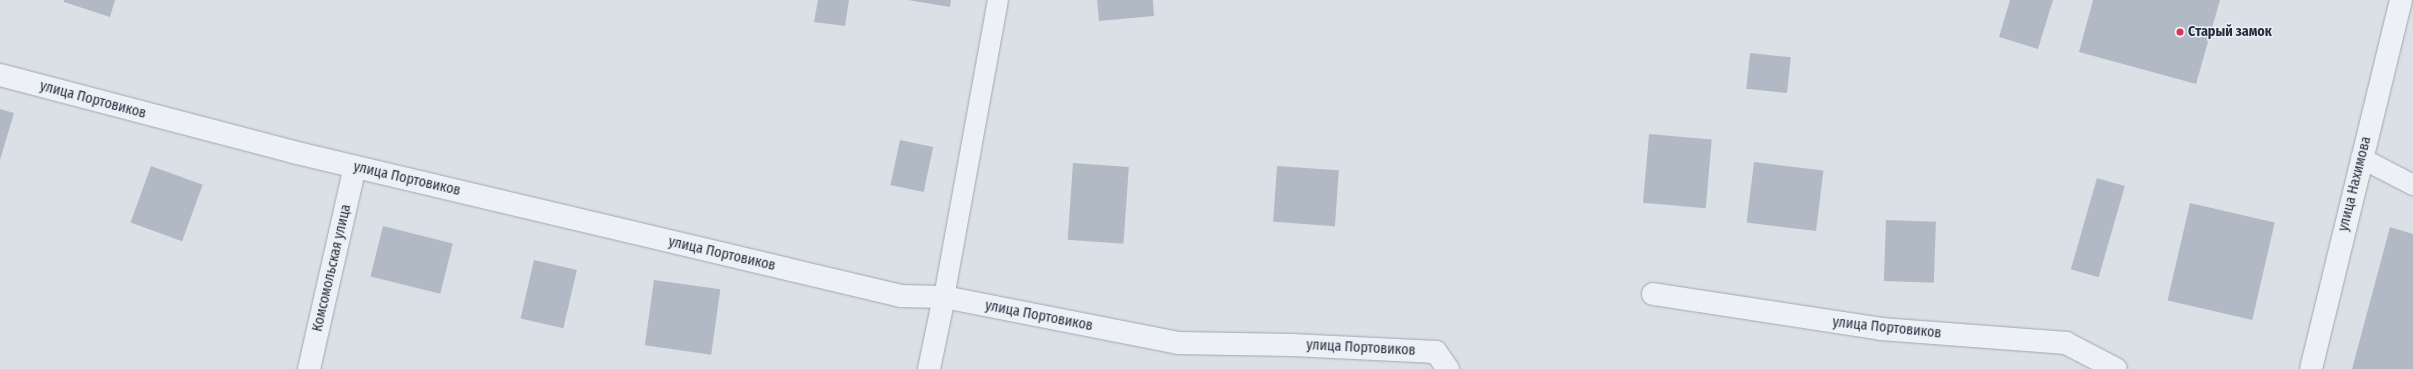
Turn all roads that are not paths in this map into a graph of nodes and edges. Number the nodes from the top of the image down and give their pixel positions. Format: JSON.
{"nodes":[{"id":1,"x":998,"y":0,"type":"edge"},
{"id":2,"x":2401,"y":0,"type":"edge"},
{"id":3,"x":2409,"y":0,"type":"edge"},
{"id":4,"x":0,"y":75,"type":"edge"},
{"id":5,"x":2361,"y":158,"type":"junction"},
{"id":6,"x":355,"y":167,"type":"junction"},
{"id":7,"x":2413,"y":185,"type":"edge"},
{"id":8,"x":1653,"y":294,"type":"dead end"},
{"id":9,"x":944,"y":297,"type":"junction"},
{"id":10,"x":309,"y":369,"type":"edge"},
{"id":11,"x":930,"y":369,"type":"edge"},
{"id":12,"x":1448,"y":369,"type":"edge"},
{"id":13,"x":2116,"y":369,"type":"edge"},
{"id":14,"x":2311,"y":369,"type":"edge"}],
"edges":[{"from":1,"to":9,"type":"lane"},
{"from":2,"to":3,"type":"lane"},
{"from":2,"to":5,"type":"street","name":"улица Нахимова"},
{"from":4,"to":6,"type":"street","name":"улица Портовиков"},
{"from":5,"to":7,"type":"lane"},
{"from":5,"to":14,"type":"street","name":"улица Нахимова"},
{"from":6,"to":9,"type":"street","name":"улица Портовиков"},
{"from":6,"to":10,"type":"street","name":"Комсомольская улица"},
{"from":8,"to":13,"type":"street","name":"улица Портовиков"},
{"from":9,"to":11,"type":"street"},
{"from":9,"to":12,"type":"street","name":"улица Портовиков"}]}
